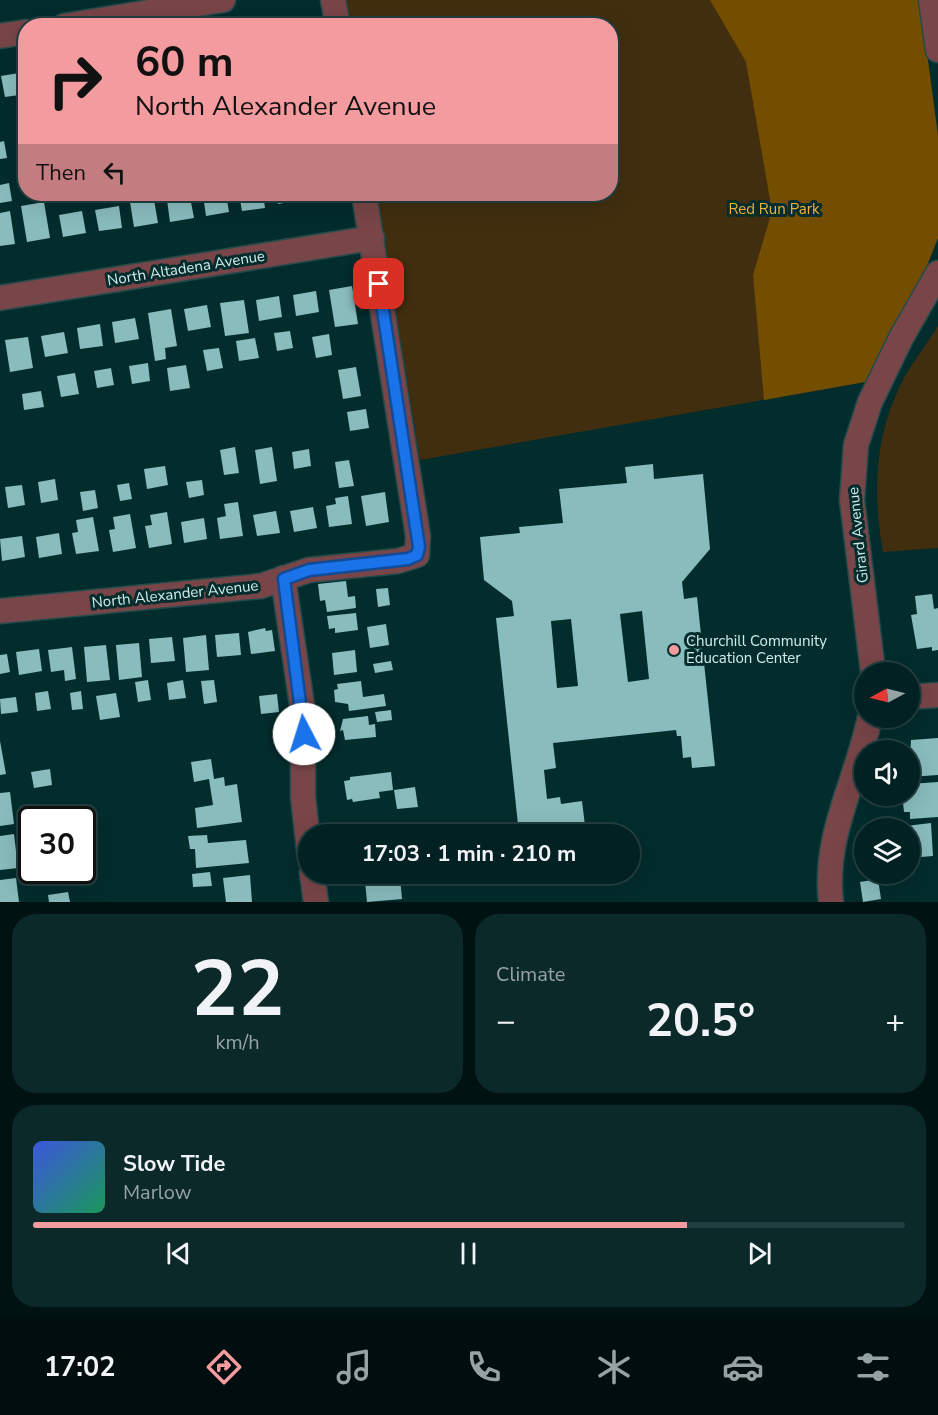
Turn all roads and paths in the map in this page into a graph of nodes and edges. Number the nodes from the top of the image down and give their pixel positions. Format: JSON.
{"nodes":[{"id":1,"x":223,"y":0,"type":"edge"},
{"id":2,"x":333,"y":0,"type":"edge"},
{"id":3,"x":931,"y":0,"type":"edge"},
{"id":4,"x":113,"y":18,"type":"edge"},
{"id":5,"x":336,"y":18,"type":"edge"},
{"id":6,"x":18,"y":33,"type":"edge"},
{"id":7,"x":0,"y":36,"type":"edge"},
{"id":8,"x":938,"y":50,"type":"edge"},
{"id":9,"x":365,"y":201,"type":"edge"},
{"id":10,"x":372,"y":238,"type":"junction"},
{"id":11,"x":938,"y":273,"type":"edge"},
{"id":12,"x":0,"y":298,"type":"edge"},
{"id":13,"x":284,"y":579,"type":"junction"},
{"id":14,"x":0,"y":611,"type":"edge"},
{"id":15,"x":872,"y":662,"type":"edge"},
{"id":16,"x":938,"y":695,"type":"edge"},
{"id":17,"x":920,"y":696,"type":"edge"},
{"id":18,"x":867,"y":728,"type":"edge"},
{"id":19,"x":306,"y":824,"type":"edge"},
{"id":20,"x":314,"y":884,"type":"edge"},
{"id":21,"x":316,"y":902,"type":"edge"},
{"id":22,"x":831,"y":902,"type":"edge"}],
"edges":[{"from":1,"to":4,"type":"street"},
{"from":2,"to":5,"type":"street"},
{"from":3,"to":8,"type":"street"},
{"from":6,"to":7,"type":"street"},
{"from":9,"to":10,"type":"street"},
{"from":10,"to":12,"type":"street","name":"North Altadena Avenue"},
{"from":10,"to":13,"type":"street","name":"North Alexander Avenue"},
{"from":11,"to":15,"type":"street","name":"Girard Avenue"},
{"from":13,"to":14,"type":"street","name":"North Alexander Avenue"},
{"from":13,"to":19,"type":"street"},
{"from":16,"to":17,"type":"street"},
{"from":18,"to":22,"type":"street"},
{"from":20,"to":21,"type":"street"}]}
